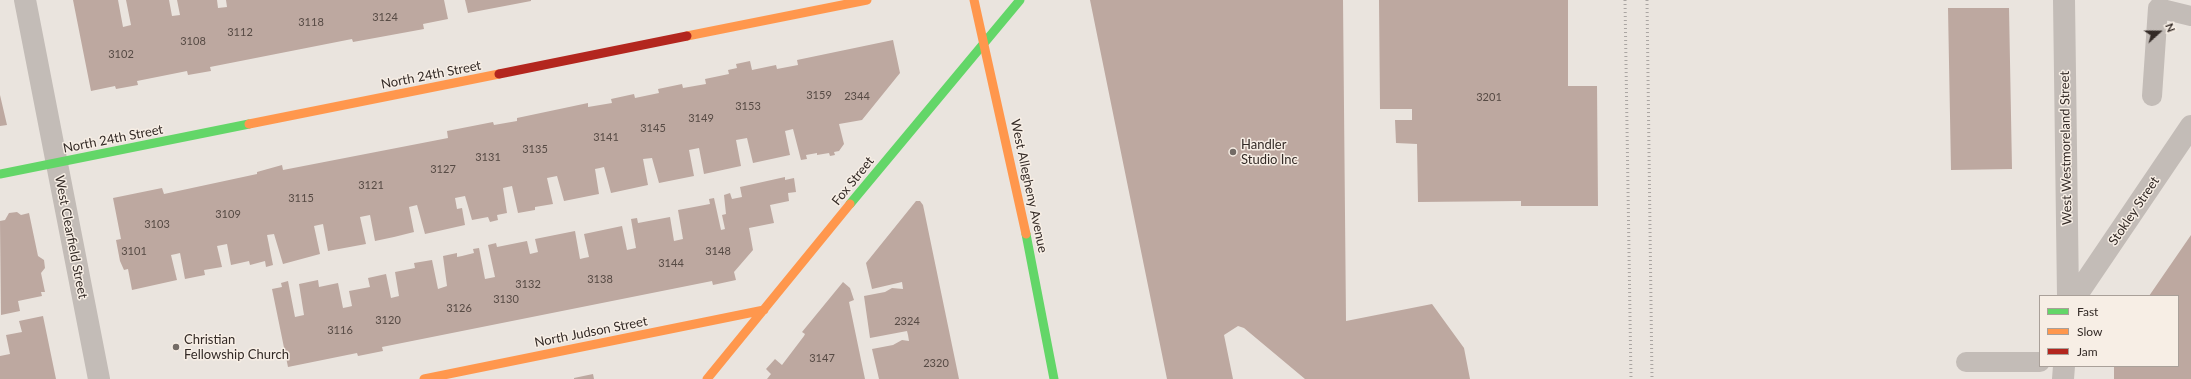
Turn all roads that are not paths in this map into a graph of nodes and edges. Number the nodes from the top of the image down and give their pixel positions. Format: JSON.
{"nodes":[{"id":1,"x":25,"y":0,"type":"edge"},
{"id":2,"x":867,"y":0,"type":"edge"},
{"id":3,"x":974,"y":0,"type":"edge"},
{"id":4,"x":1020,"y":0,"type":"edge"},
{"id":5,"x":2064,"y":0,"type":"edge"},
{"id":6,"x":2191,"y":16,"type":"edge"},
{"id":7,"x":983,"y":45,"type":"junction"},
{"id":8,"x":2152,"y":96,"type":"dead end"},
{"id":9,"x":2191,"y":126,"type":"edge"},
{"id":10,"x":57,"y":163,"type":"junction"},
{"id":11,"x":0,"y":174,"type":"edge"},
{"id":12,"x":2068,"y":295,"type":"edge"},
{"id":13,"x":2077,"y":295,"type":"edge"},
{"id":14,"x":764,"y":310,"type":"junction"},
{"id":15,"x":1966,"y":362,"type":"dead end"},
{"id":16,"x":2039,"y":362,"type":"edge"},
{"id":17,"x":2064,"y":367,"type":"edge"},
{"id":18,"x":99,"y":379,"type":"edge"},
{"id":19,"x":424,"y":379,"type":"edge"},
{"id":20,"x":707,"y":379,"type":"edge"},
{"id":21,"x":1054,"y":379,"type":"edge"},
{"id":22,"x":2063,"y":379,"type":"edge"}],
"edges":[{"from":1,"to":10,"type":"street","name":"West Clearfield Street"},
{"from":2,"to":10,"type":"street","name":"North 24th Street"},
{"from":3,"to":7,"type":"street","name":"West Allegheny Avenue"},
{"from":4,"to":7,"type":"street","name":"Fox Street"},
{"from":5,"to":12,"type":"street","name":"West Westmoreland Street"},
{"from":6,"to":8,"type":"lane"},
{"from":7,"to":14,"type":"street","name":"Fox Street"},
{"from":7,"to":21,"type":"street","name":"West Allegheny Avenue"},
{"from":9,"to":13,"type":"street","name":"Stokley Street"},
{"from":10,"to":11,"type":"street","name":"North 24th Street"},
{"from":10,"to":18,"type":"street","name":"West Clearfield Street"},
{"from":14,"to":19,"type":"street","name":"North Judson Street"},
{"from":14,"to":20,"type":"street","name":"Fox Street"},
{"from":15,"to":16,"type":"lane"},
{"from":17,"to":22,"type":"street"}]}
